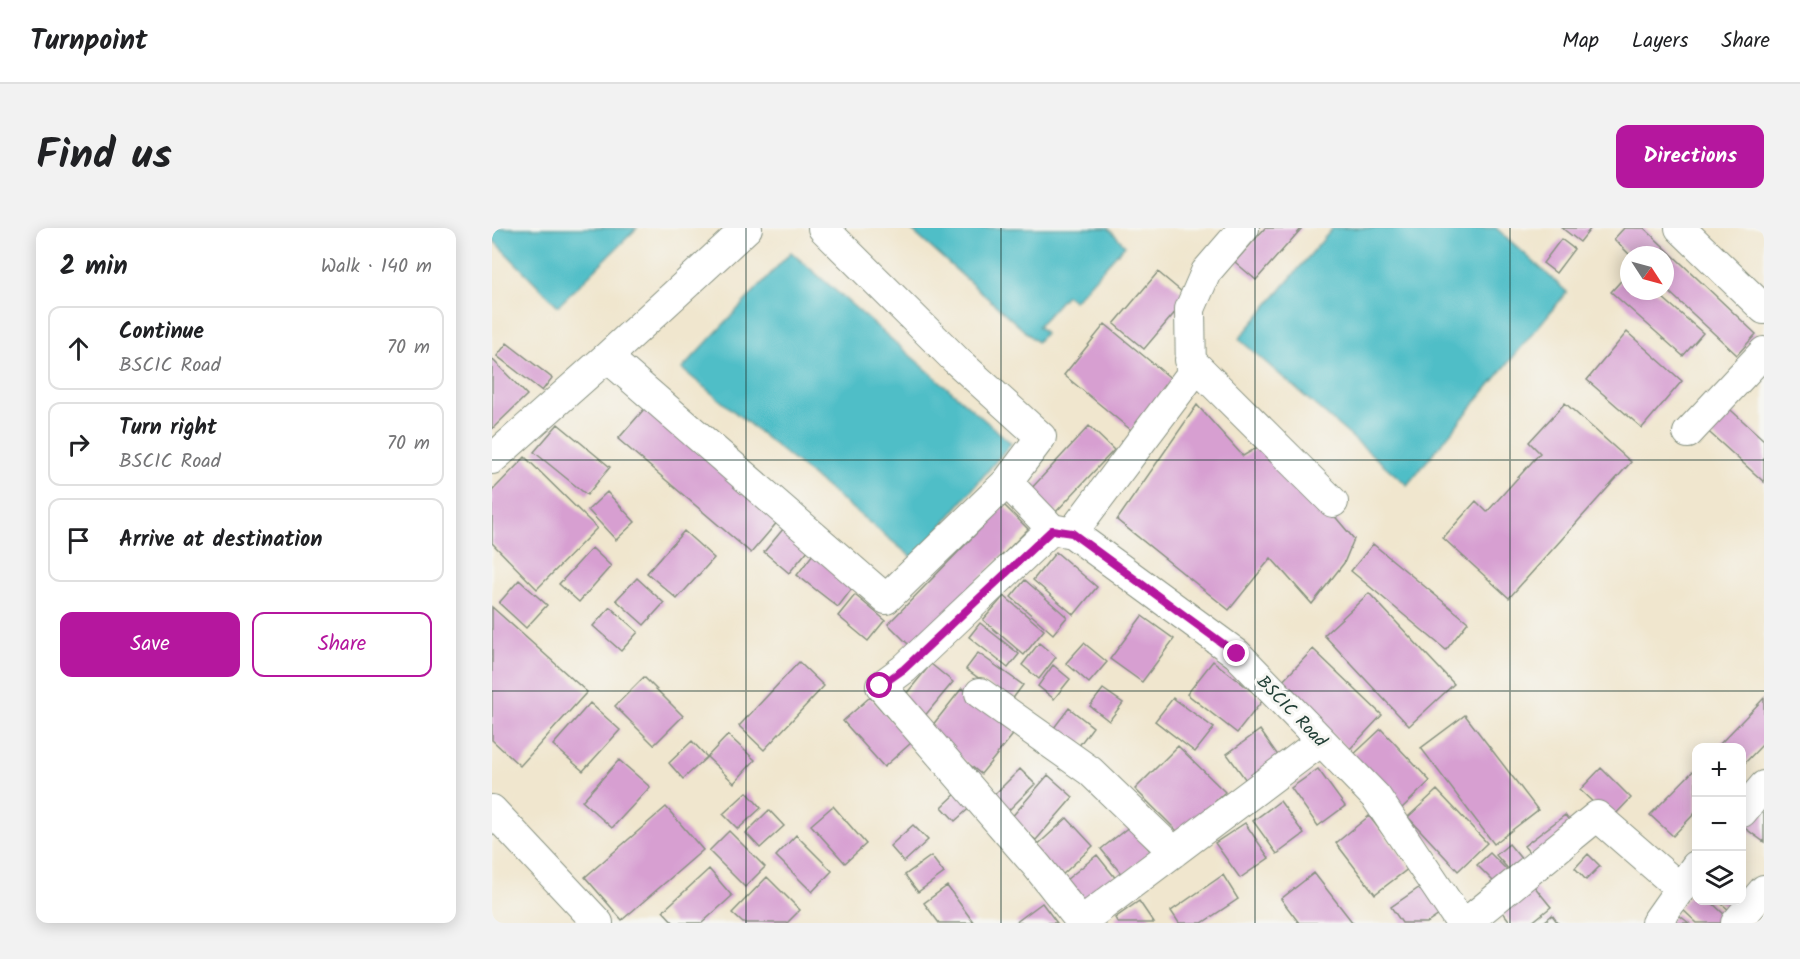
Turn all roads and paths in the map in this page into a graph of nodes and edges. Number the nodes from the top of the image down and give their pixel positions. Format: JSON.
{"nodes":[{"id":1,"x":747,"y":228,"type":"edge"},
{"id":2,"x":824,"y":228,"type":"edge"},
{"id":3,"x":1244,"y":228,"type":"edge"},
{"id":4,"x":1680,"y":228,"type":"edge"},
{"id":5,"x":1764,"y":309,"type":"edge"},
{"id":6,"x":1764,"y":351,"type":"edge"},
{"id":7,"x":607,"y":357,"type":"junction"},
{"id":8,"x":1191,"y":360,"type":"junction"},
{"id":9,"x":1688,"y":433,"type":"dead end"},
{"id":10,"x":492,"y":459,"type":"edge"},
{"id":11,"x":1007,"y":482,"type":"junction"},
{"id":12,"x":1333,"y":502,"type":"dead end"},
{"id":13,"x":1062,"y":531,"type":"junction"},
{"id":14,"x":980,"y":693,"type":"dead end"},
{"id":15,"x":1321,"y":741,"type":"junction"},
{"id":16,"x":1764,"y":786,"type":"edge"},
{"id":17,"x":1746,"y":807,"type":"edge"},
{"id":18,"x":492,"y":810,"type":"edge"},
{"id":19,"x":1174,"y":852,"type":"junction"},
{"id":20,"x":1689,"y":877,"type":"edge"},
{"id":21,"x":1764,"y":891,"type":"edge"},
{"id":22,"x":1081,"y":922,"type":"edge"},
{"id":23,"x":598,"y":923,"type":"edge"},
{"id":24,"x":1461,"y":923,"type":"edge"},
{"id":25,"x":1466,"y":923,"type":"edge"},
{"id":26,"x":1656,"y":923,"type":"edge"},
{"id":27,"x":1736,"y":923,"type":"edge"}],
"edges":[{"from":1,"to":7,"type":"street"},
{"from":2,"to":11,"type":"street"},
{"from":3,"to":8,"type":"street"},
{"from":4,"to":5,"type":"street"},
{"from":6,"to":9,"type":"street"},
{"from":7,"to":10,"type":"street"},
{"from":7,"to":11,"type":"street"},
{"from":8,"to":12,"type":"street"},
{"from":8,"to":13,"type":"street"},
{"from":11,"to":13,"type":"street","name":"BSCIC Road"},
{"from":13,"to":15,"type":"street","name":"BSCIC Road"},
{"from":13,"to":22,"type":"street"},
{"from":14,"to":19,"type":"street"},
{"from":15,"to":19,"type":"street"},
{"from":15,"to":24,"type":"street","name":"BSCIC Road"},
{"from":16,"to":17,"type":"street"},
{"from":18,"to":23,"type":"street"},
{"from":19,"to":22,"type":"street"},
{"from":20,"to":25,"type":"street"},
{"from":20,"to":26,"type":"street"},
{"from":21,"to":27,"type":"street"}]}
